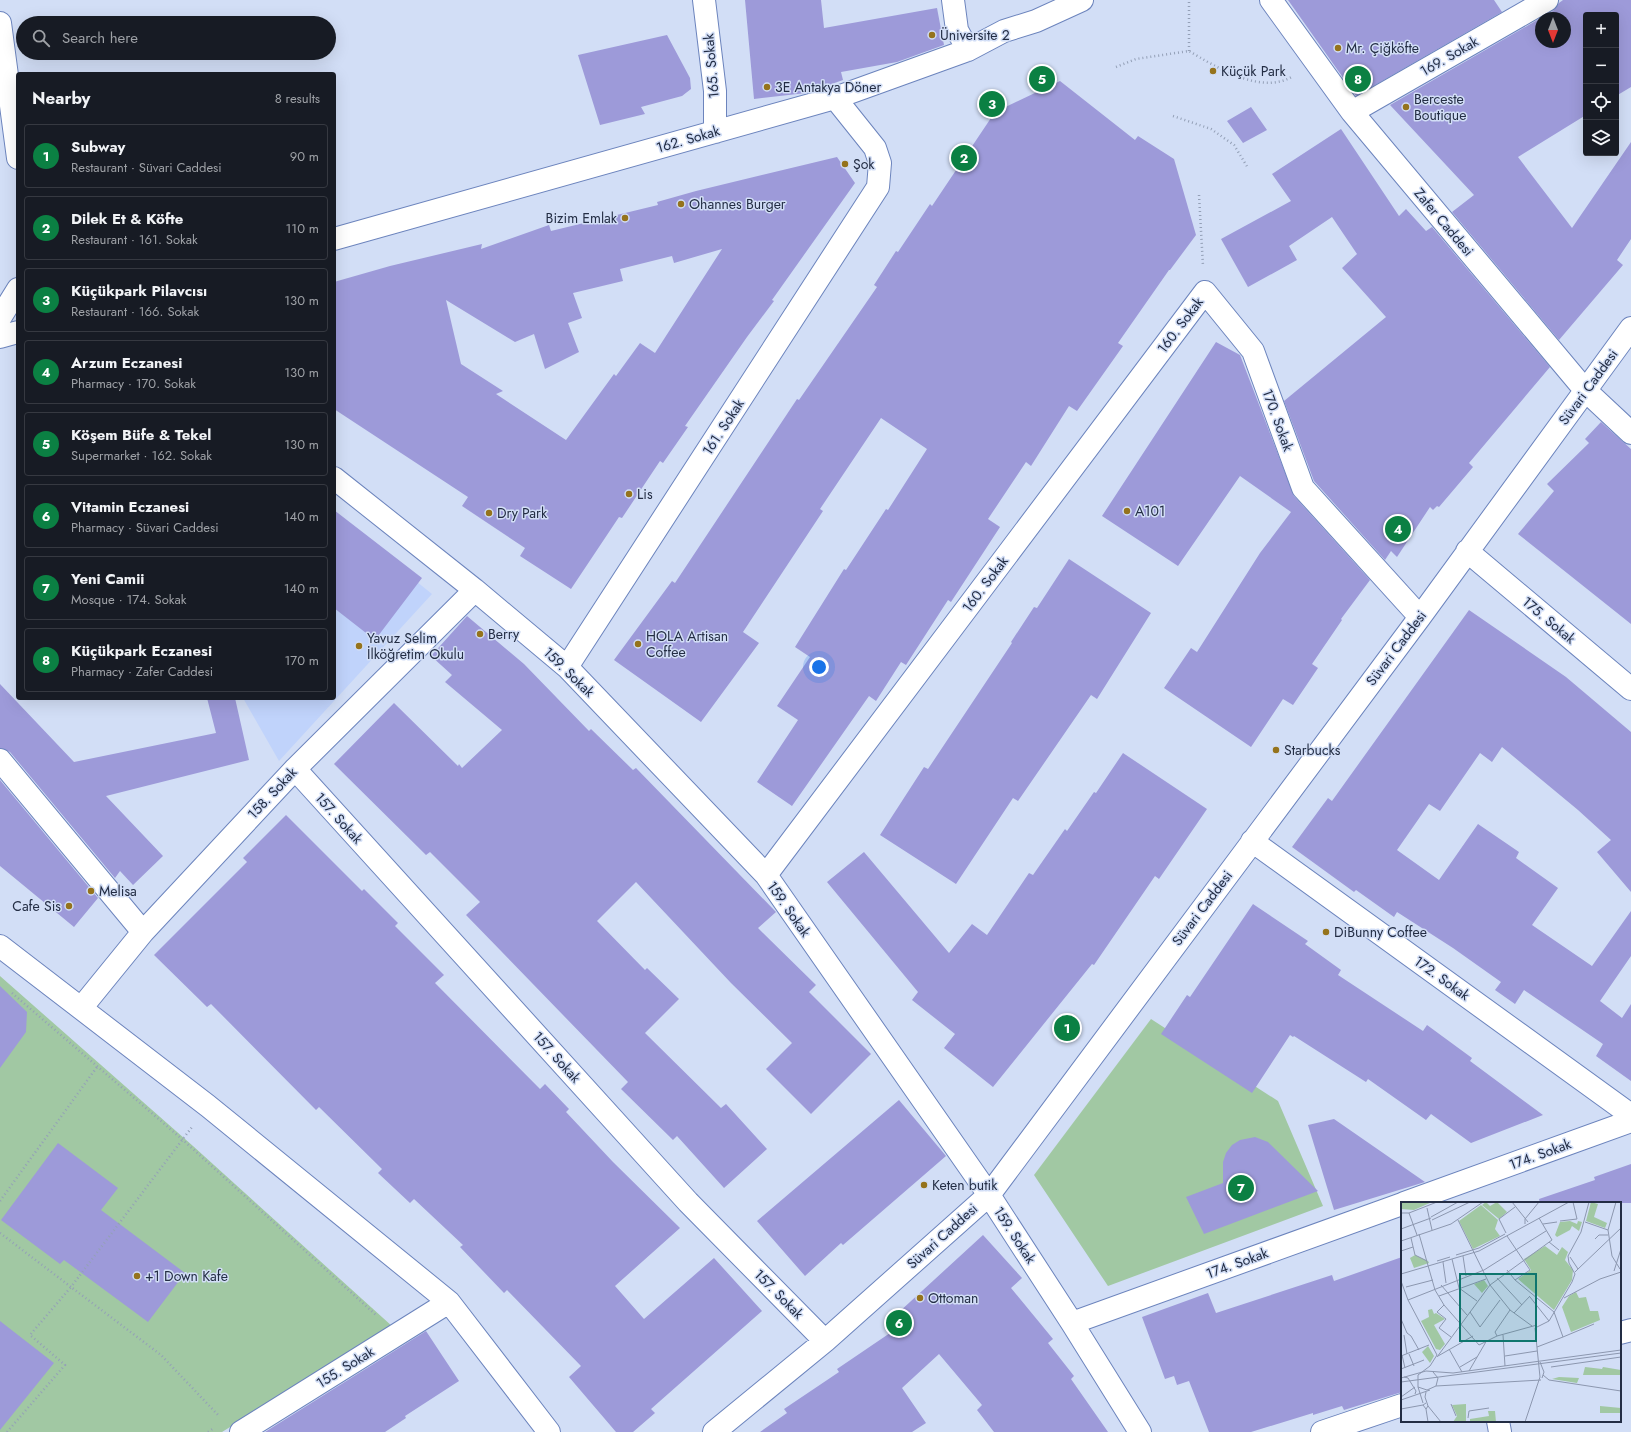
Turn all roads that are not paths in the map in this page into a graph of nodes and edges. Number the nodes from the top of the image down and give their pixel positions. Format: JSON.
{"nodes":[{"id":1,"x":704,"y":0,"type":"edge"},
{"id":2,"x":953,"y":0,"type":"edge"},
{"id":3,"x":1045,"y":0,"type":"edge"},
{"id":4,"x":1082,"y":0,"type":"edge"},
{"id":5,"x":1271,"y":0,"type":"edge"},
{"id":6,"x":1547,"y":0,"type":"edge"},
{"id":7,"x":1036,"y":20,"type":"junction"},
{"id":8,"x":0,"y":24,"type":"edge"},
{"id":9,"x":968,"y":50,"type":"junction"},
{"id":10,"x":835,"y":98,"type":"junction"},
{"id":11,"x":1352,"y":112,"type":"junction"},
{"id":12,"x":715,"y":132,"type":"junction"},
{"id":13,"x":16,"y":143,"type":"edge"},
{"id":14,"x":336,"y":238,"type":"edge"},
{"id":15,"x":16,"y":292,"type":"edge"},
{"id":16,"x":1205,"y":292,"type":"joint"},
{"id":17,"x":0,"y":318,"type":"edge"},
{"id":18,"x":1631,"y":328,"type":"edge"},
{"id":19,"x":16,"y":333,"type":"edge"},
{"id":20,"x":0,"y":338,"type":"edge"},
{"id":21,"x":1585,"y":390,"type":"junction"},
{"id":22,"x":1631,"y":433,"type":"edge"},
{"id":23,"x":336,"y":480,"type":"edge"},
{"id":24,"x":1467,"y":551,"type":"junction"},
{"id":25,"x":476,"y":590,"type":"junction"},
{"id":26,"x":1420,"y":617,"type":"junction"},
{"id":27,"x":567,"y":667,"type":"junction"},
{"id":28,"x":1631,"y":689,"type":"edge"},
{"id":29,"x":0,"y":760,"type":"edge"},
{"id":30,"x":294,"y":769,"type":"junction"},
{"id":31,"x":1252,"y":841,"type":"junction"},
{"id":32,"x":766,"y":875,"type":"junction"},
{"id":33,"x":143,"y":932,"type":"junction"},
{"id":34,"x":0,"y":946,"type":"edge"},
{"id":35,"x":82,"y":1007,"type":"junction"},
{"id":36,"x":1631,"y":1115,"type":"edge"},
{"id":37,"x":1631,"y":1121,"type":"edge"},
{"id":38,"x":989,"y":1195,"type":"junction"},
{"id":39,"x":1406,"y":1202,"type":"edge"},
{"id":40,"x":1401,"y":1204,"type":"edge"},
{"id":41,"x":449,"y":1302,"type":"junction"},
{"id":42,"x":1072,"y":1323,"type":"junction"},
{"id":43,"x":1631,"y":1330,"type":"edge"},
{"id":44,"x":1621,"y":1333,"type":"edge"},
{"id":45,"x":825,"y":1341,"type":"junction"},
{"id":46,"x":1401,"y":1405,"type":"edge"},
{"id":47,"x":1498,"y":1422,"type":"edge"},
{"id":48,"x":233,"y":1427,"type":"edge"},
{"id":49,"x":549,"y":1432,"type":"edge"},
{"id":50,"x":714,"y":1432,"type":"edge"},
{"id":51,"x":1140,"y":1432,"type":"edge"},
{"id":52,"x":1322,"y":1432,"type":"edge"},
{"id":53,"x":1500,"y":1432,"type":"edge"}],
"edges":[{"from":1,"to":12,"type":"street","name":"165. Sokak"},
{"from":2,"to":9,"type":"street"},
{"from":3,"to":7,"type":"street"},
{"from":4,"to":7,"type":"street","name":"162. Sokak"},
{"from":5,"to":11,"type":"street","name":"Zafer Caddesi"},
{"from":6,"to":11,"type":"street","name":"169. Sokak"},
{"from":7,"to":9,"type":"street","name":"162. Sokak"},
{"from":8,"to":13,"type":"street"},
{"from":9,"to":10,"type":"street","name":"162. Sokak"},
{"from":10,"to":12,"type":"street","name":"162. Sokak"},
{"from":10,"to":27,"type":"street","name":"161. Sokak"},
{"from":11,"to":21,"type":"street","name":"Zafer Caddesi"},
{"from":12,"to":14,"type":"street","name":"162. Sokak"},
{"from":15,"to":17,"type":"street"},
{"from":16,"to":26,"type":"street","name":"170. Sokak"},
{"from":16,"to":32,"type":"street","name":"160. Sokak"},
{"from":18,"to":21,"type":"street","name":"Süvari Caddesi"},
{"from":19,"to":20,"type":"street"},
{"from":21,"to":22,"type":"street","name":"Zafer Caddesi"},
{"from":21,"to":24,"type":"street","name":"Süvari Caddesi"},
{"from":23,"to":25,"type":"street","name":"159. Sokak"},
{"from":24,"to":26,"type":"street","name":"Süvari Caddesi"},
{"from":24,"to":28,"type":"street","name":"175. Sokak"},
{"from":25,"to":27,"type":"street","name":"159. Sokak"},
{"from":25,"to":30,"type":"street","name":"158. Sokak"},
{"from":26,"to":31,"type":"street","name":"Süvari Caddesi"},
{"from":27,"to":32,"type":"street","name":"159. Sokak"},
{"from":29,"to":33,"type":"street"},
{"from":30,"to":33,"type":"street","name":"158. Sokak"},
{"from":30,"to":45,"type":"street","name":"157. Sokak"},
{"from":31,"to":36,"type":"street","name":"172. Sokak"},
{"from":31,"to":38,"type":"street","name":"Süvari Caddesi"},
{"from":32,"to":38,"type":"street","name":"159. Sokak"},
{"from":33,"to":35,"type":"street","name":"158. Sokak"},
{"from":34,"to":35,"type":"street"},
{"from":35,"to":41,"type":"street"},
{"from":37,"to":39,"type":"street","name":"174. Sokak"},
{"from":38,"to":42,"type":"street","name":"159. Sokak"},
{"from":38,"to":45,"type":"street","name":"Süvari Caddesi"},
{"from":40,"to":42,"type":"street","name":"174. Sokak"},
{"from":41,"to":48,"type":"street","name":"155. Sokak"},
{"from":41,"to":49,"type":"street"},
{"from":42,"to":51,"type":"street","name":"159. Sokak"},
{"from":43,"to":44,"type":"street"},
{"from":45,"to":50,"type":"street","name":"Süvari Caddesi"},
{"from":46,"to":52,"type":"street"},
{"from":47,"to":53,"type":"street"}]}
